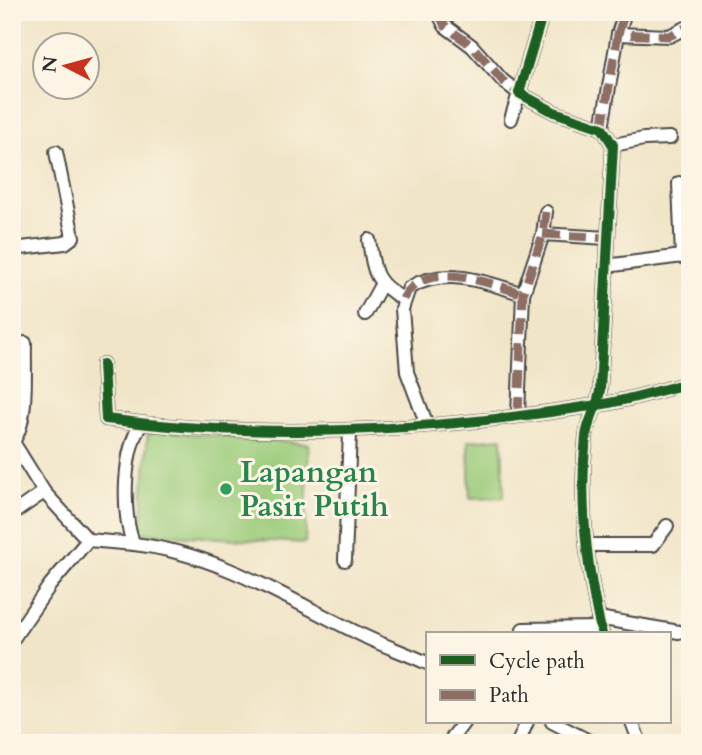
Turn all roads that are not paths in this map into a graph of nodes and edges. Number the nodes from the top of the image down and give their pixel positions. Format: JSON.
{"nodes":[{"id":1,"x":438,"y":12,"type":"edge"},
{"id":2,"x":542,"y":12,"type":"edge"},
{"id":3,"x":625,"y":12,"type":"edge"},
{"id":4,"x":690,"y":26,"type":"edge"},
{"id":5,"x":618,"y":34,"type":"junction"},
{"id":6,"x":519,"y":93,"type":"junction"},
{"id":7,"x":511,"y":120,"type":"dead end"},
{"id":8,"x":602,"y":128,"type":"junction"},
{"id":9,"x":670,"y":138,"type":"dead end"},
{"id":10,"x":612,"y":145,"type":"junction"},
{"id":11,"x":55,"y":152,"type":"dead end"},
{"id":12,"x":679,"y":183,"type":"dead end"},
{"id":13,"x":546,"y":212,"type":"dead end"},
{"id":14,"x":543,"y":234,"type":"junction"},
{"id":15,"x":607,"y":238,"type":"junction"},
{"id":16,"x":369,"y":240,"type":"dead end"},
{"id":17,"x":12,"y":248,"type":"edge"},
{"id":18,"x":686,"y":256,"type":"edge"},
{"id":19,"x":606,"y":266,"type":"junction"},
{"id":20,"x":381,"y":285,"type":"junction"},
{"id":21,"x":523,"y":294,"type":"junction"},
{"id":22,"x":403,"y":299,"type":"junction"},
{"id":23,"x":365,"y":314,"type":"dead end"},
{"id":24,"x":25,"y":342,"type":"dead end"},
{"id":25,"x":103,"y":364,"type":"dead end"},
{"id":26,"x":690,"y":383,"type":"edge"},
{"id":27,"x":598,"y":405,"type":"junction"},
{"id":28,"x":577,"y":408,"type":"junction"},
{"id":29,"x":518,"y":415,"type":"junction"},
{"id":30,"x":142,"y":424,"type":"junction"},
{"id":31,"x":427,"y":425,"type":"junction"},
{"id":32,"x":350,"y":432,"type":"junction"},
{"id":33,"x":586,"y":432,"type":"junction"},
{"id":34,"x":13,"y":442,"type":"edge"},
{"id":35,"x":44,"y":492,"type":"junction"},
{"id":36,"x":12,"y":514,"type":"edge"},
{"id":37,"x":667,"y":526,"type":"dead end"},
{"id":38,"x":88,"y":540,"type":"junction"},
{"id":39,"x":134,"y":544,"type":"junction"},
{"id":40,"x":587,"y":545,"type":"junction"},
{"id":41,"x":345,"y":560,"type":"dead end"},
{"id":42,"x":600,"y":627,"type":"edge"},
{"id":43,"x":523,"y":629,"type":"dead end"},
{"id":44,"x":679,"y":632,"type":"dead end"},
{"id":45,"x":12,"y":640,"type":"edge"},
{"id":46,"x":426,"y":663,"type":"edge"},
{"id":47,"x":462,"y":724,"type":"edge"},
{"id":48,"x":526,"y":724,"type":"edge"},
{"id":49,"x":556,"y":724,"type":"edge"},
{"id":50,"x":633,"y":724,"type":"edge"},
{"id":51,"x":452,"y":738,"type":"dead end"},
{"id":52,"x":518,"y":743,"type":"edge"},
{"id":53,"x":593,"y":743,"type":"edge"},
{"id":54,"x":640,"y":743,"type":"edge"}],
"edges":[{"from":1,"to":6,"type":"street"},
{"from":2,"to":6,"type":"street"},
{"from":3,"to":5,"type":"street"},
{"from":4,"to":5,"type":"street"},
{"from":5,"to":8,"type":"street"},
{"from":6,"to":7,"type":"street"},
{"from":6,"to":8,"type":"street"},
{"from":8,"to":10,"type":"street"},
{"from":9,"to":10,"type":"street"},
{"from":10,"to":15,"type":"street"},
{"from":11,"to":17,"type":"street"},
{"from":12,"to":18,"type":"street"},
{"from":13,"to":14,"type":"street"},
{"from":14,"to":15,"type":"street"},
{"from":14,"to":21,"type":"street"},
{"from":15,"to":19,"type":"street"},
{"from":16,"to":20,"type":"street"},
{"from":18,"to":19,"type":"street"},
{"from":19,"to":27,"type":"street"},
{"from":20,"to":22,"type":"street"},
{"from":20,"to":23,"type":"street"},
{"from":21,"to":22,"type":"street"},
{"from":21,"to":29,"type":"street"},
{"from":22,"to":31,"type":"street"},
{"from":24,"to":34,"type":"street"},
{"from":25,"to":30,"type":"street"},
{"from":26,"to":27,"type":"street"},
{"from":27,"to":28,"type":"street"},
{"from":27,"to":33,"type":"street"},
{"from":28,"to":29,"type":"street"},
{"from":28,"to":33,"type":"street"},
{"from":29,"to":31,"type":"street"},
{"from":30,"to":32,"type":"street"},
{"from":30,"to":39,"type":"street"},
{"from":31,"to":32,"type":"street"},
{"from":32,"to":41,"type":"street"},
{"from":33,"to":40,"type":"street"},
{"from":34,"to":35,"type":"street"},
{"from":35,"to":36,"type":"street"},
{"from":35,"to":38,"type":"street"},
{"from":37,"to":40,"type":"street"},
{"from":38,"to":39,"type":"street"},
{"from":38,"to":45,"type":"street"},
{"from":39,"to":46,"type":"street"},
{"from":40,"to":42,"type":"street"},
{"from":42,"to":43,"type":"street"},
{"from":42,"to":44,"type":"street"},
{"from":47,"to":51,"type":"street"},
{"from":48,"to":52,"type":"street"},
{"from":49,"to":53,"type":"street"},
{"from":50,"to":54,"type":"street"}]}
